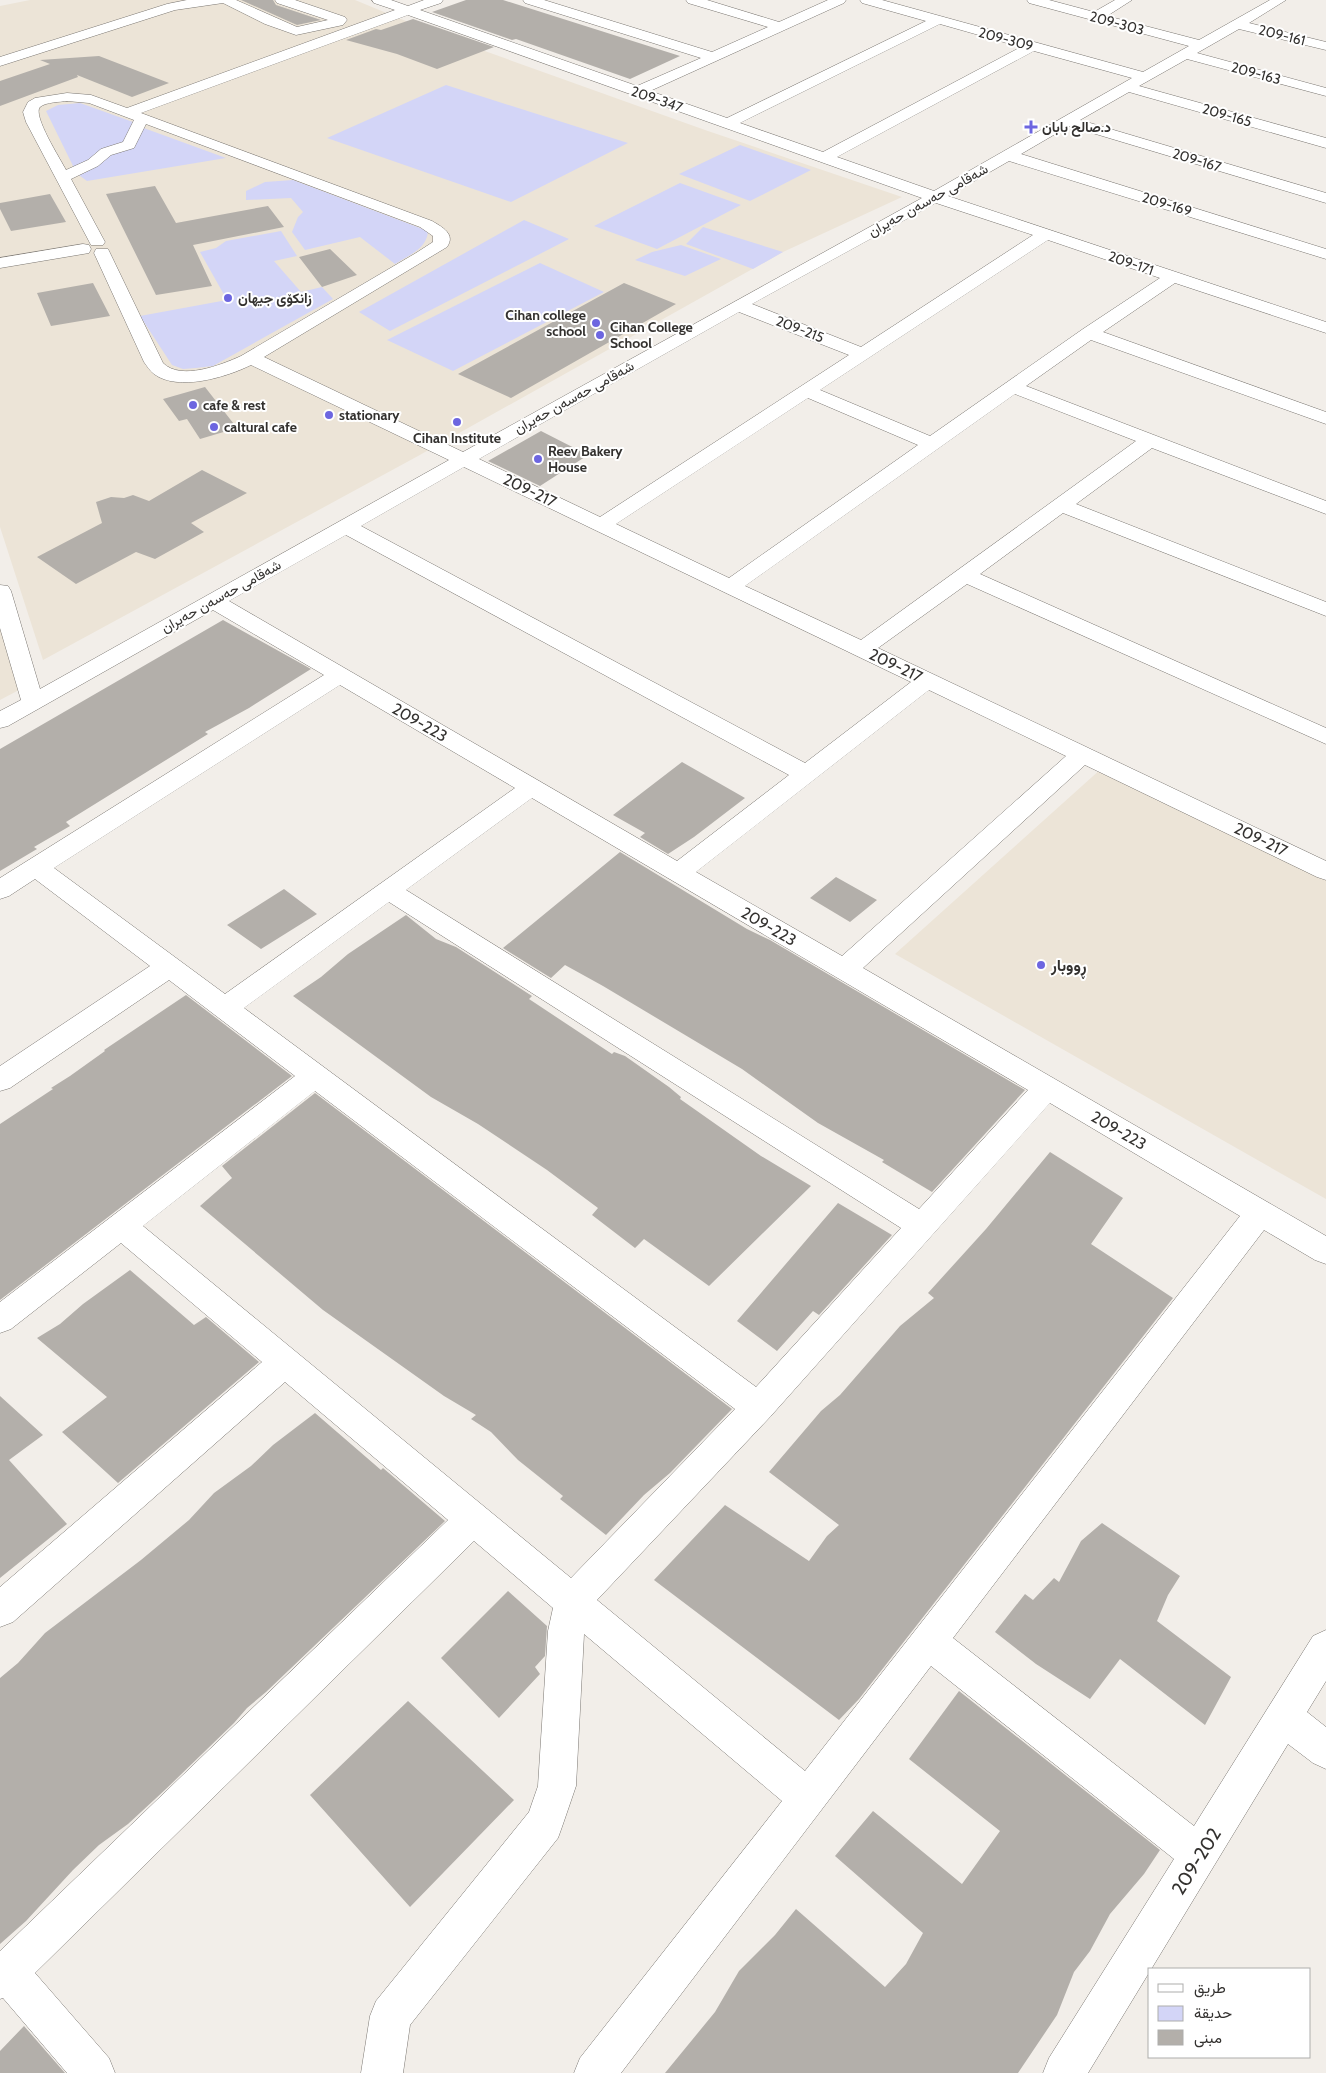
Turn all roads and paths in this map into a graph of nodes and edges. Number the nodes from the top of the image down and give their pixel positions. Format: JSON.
{"nodes":[{"id":1,"x":221,"y":0,"type":"edge"},
{"id":2,"x":226,"y":0,"type":"edge"},
{"id":3,"x":282,"y":0,"type":"edge"},
{"id":4,"x":379,"y":0,"type":"edge"},
{"id":5,"x":436,"y":0,"type":"edge"},
{"id":6,"x":530,"y":0,"type":"edge"},
{"id":7,"x":693,"y":0,"type":"edge"},
{"id":8,"x":839,"y":0,"type":"edge"},
{"id":9,"x":867,"y":0,"type":"edge"},
{"id":10,"x":1034,"y":0,"type":"edge"},
{"id":11,"x":1125,"y":0,"type":"edge"},
{"id":12,"x":1279,"y":0,"type":"edge"},
{"id":13,"x":407,"y":12,"type":"junction"},
{"id":14,"x":363,"y":14,"type":"dead end"},
{"id":15,"x":1095,"y":17,"type":"junction"},
{"id":16,"x":938,"y":20,"type":"junction"},
{"id":17,"x":344,"y":22,"type":"junction"},
{"id":18,"x":377,"y":22,"type":"junction"},
{"id":19,"x":1238,"y":24,"type":"junction"},
{"id":20,"x":781,"y":26,"type":"junction"},
{"id":21,"x":1201,"y":45,"type":"junction"},
{"id":22,"x":1033,"y":46,"type":"junction"},
{"id":23,"x":1326,"y":46,"type":"edge"},
{"id":24,"x":1185,"y":54,"type":"junction"},
{"id":25,"x":713,"y":57,"type":"junction"},
{"id":26,"x":0,"y":62,"type":"edge"},
{"id":27,"x":1144,"y":77,"type":"junction"},
{"id":28,"x":1127,"y":87,"type":"junction"},
{"id":29,"x":636,"y":92,"type":"junction"},
{"id":30,"x":1326,"y":92,"type":"edge"},
{"id":31,"x":136,"y":115,"type":"junction"},
{"id":32,"x":1068,"y":121,"type":"junction"},
{"id":33,"x":727,"y":124,"type":"junction"},
{"id":34,"x":1326,"y":143,"type":"edge"},
{"id":35,"x":1007,"y":156,"type":"junction"},
{"id":36,"x":824,"y":158,"type":"junction"},
{"id":37,"x":63,"y":177,"type":"junction"},
{"id":38,"x":935,"y":197,"type":"junction"},
{"id":39,"x":1326,"y":198,"type":"edge"},
{"id":40,"x":1046,"y":234,"type":"junction"},
{"id":41,"x":94,"y":248,"type":"junction"},
{"id":42,"x":1326,"y":254,"type":"edge"},
{"id":43,"x":0,"y":263,"type":"edge"},
{"id":44,"x":1172,"y":277,"type":"junction"},
{"id":45,"x":738,"y":305,"type":"junction"},
{"id":46,"x":1326,"y":328,"type":"edge"},
{"id":47,"x":1089,"y":333,"type":"junction"},
{"id":48,"x":863,"y":354,"type":"junction"},
{"id":49,"x":251,"y":358,"type":"junction"},
{"id":50,"x":1013,"y":387,"type":"junction"},
{"id":51,"x":806,"y":392,"type":"junction"},
{"id":52,"x":1326,"y":418,"type":"edge"},
{"id":53,"x":1148,"y":441,"type":"junction"},
{"id":54,"x":932,"y":444,"type":"junction"},
{"id":55,"x":465,"y":458,"type":"junction"},
{"id":56,"x":1061,"y":505,"type":"junction"},
{"id":57,"x":1326,"y":508,"type":"edge"},
{"id":58,"x":603,"y":524,"type":"junction"},
{"id":59,"x":345,"y":526,"type":"junction"},
{"id":60,"x":964,"y":575,"type":"junction"},
{"id":61,"x":731,"y":586,"type":"junction"},
{"id":62,"x":0,"y":591,"type":"edge"},
{"id":63,"x":213,"y":601,"type":"junction"},
{"id":64,"x":1326,"y":610,"type":"edge"},
{"id":65,"x":863,"y":649,"type":"junction"},
{"id":66,"x":340,"y":676,"type":"junction"},
{"id":67,"x":928,"y":680,"type":"junction"},
{"id":68,"x":33,"y":702,"type":"junction"},
{"id":69,"x":0,"y":721,"type":"edge"},
{"id":70,"x":1326,"y":737,"type":"edge"},
{"id":71,"x":1083,"y":754,"type":"junction"},
{"id":72,"x":806,"y":774,"type":"junction"},
{"id":73,"x":532,"y":787,"type":"junction"},
{"id":74,"x":36,"y":867,"type":"junction"},
{"id":75,"x":1326,"y":871,"type":"edge"},
{"id":76,"x":678,"y":873,"type":"junction"},
{"id":77,"x":0,"y":890,"type":"edge"},
{"id":78,"x":388,"y":890,"type":"junction"},
{"id":79,"x":169,"y":967,"type":"junction"},
{"id":80,"x":844,"y":970,"type":"junction"},
{"id":81,"x":224,"y":1008,"type":"junction"},
{"id":82,"x":315,"y":1076,"type":"junction"},
{"id":83,"x":0,"y":1080,"type":"edge"},
{"id":84,"x":1047,"y":1088,"type":"junction"},
{"id":85,"x":1260,"y":1213,"type":"junction"},
{"id":86,"x":920,"y":1225,"type":"junction"},
{"id":87,"x":122,"y":1226,"type":"junction"},
{"id":88,"x":1326,"y":1251,"type":"edge"},
{"id":89,"x":0,"y":1320,"type":"edge"},
{"id":90,"x":285,"y":1362,"type":"junction"},
{"id":91,"x":758,"y":1407,"type":"junction"},
{"id":92,"x":473,"y":1519,"type":"junction"},
{"id":93,"x":572,"y":1602,"type":"junction"},
{"id":94,"x":0,"y":1610,"type":"edge"},
{"id":95,"x":928,"y":1642,"type":"junction"},
{"id":96,"x":1326,"y":1648,"type":"edge"},
{"id":97,"x":1283,"y":1717,"type":"junction"},
{"id":98,"x":1326,"y":1750,"type":"edge"},
{"id":99,"x":808,"y":1798,"type":"junction"},
{"id":100,"x":1200,"y":1855,"type":"junction"},
{"id":101,"x":4,"y":1975,"type":"edge"},
{"id":102,"x":94,"y":2073,"type":"edge"},
{"id":103,"x":382,"y":2073,"type":"edge"},
{"id":104,"x":595,"y":2073,"type":"edge"},
{"id":105,"x":1064,"y":2073,"type":"edge"}],
"edges":[{"from":1,"to":26,"type":"street"},
{"from":2,"to":17,"type":"street"},
{"from":3,"to":17,"type":"street"},
{"from":4,"to":13,"type":"street","name":"209-347"},
{"from":5,"to":13,"type":"street"},
{"from":6,"to":25,"type":"street"},
{"from":7,"to":20,"type":"street"},
{"from":8,"to":20,"type":"street"},
{"from":9,"to":16,"type":"street","name":"209-309"},
{"from":10,"to":15,"type":"street","name":"209-303"},
{"from":11,"to":15,"type":"street"},
{"from":12,"to":19,"type":"street","name":"شەقامی حەسەن حەیران"},
{"from":13,"to":18,"type":"street"},
{"from":13,"to":29,"type":"street","name":"209-347"},
{"from":14,"to":18,"type":"street"},
{"from":15,"to":21,"type":"street","name":"209-303"},
{"from":16,"to":22,"type":"street","name":"209-309"},
{"from":16,"to":33,"type":"street"},
{"from":17,"to":18,"type":"street"},
{"from":18,"to":31,"type":"street"},
{"from":19,"to":21,"type":"street","name":"شەقامی حەسەن حەیران"},
{"from":19,"to":23,"type":"street","name":"209-161"},
{"from":20,"to":25,"type":"street"},
{"from":21,"to":24,"type":"street","name":"شەقامی حەسەن حەیران"},
{"from":22,"to":27,"type":"street","name":"209-309"},
{"from":22,"to":36,"type":"street"},
{"from":24,"to":27,"type":"street","name":"شەقامی حەسەن حەیران"},
{"from":24,"to":30,"type":"street","name":"209-163"},
{"from":25,"to":29,"type":"street"},
{"from":27,"to":28,"type":"street","name":"شەقامی حەسەن حەیران"},
{"from":28,"to":32,"type":"street","name":"شەقامی حەسەن حەیران"},
{"from":28,"to":34,"type":"street","name":"209-165"},
{"from":29,"to":33,"type":"street","name":"209-347"},
{"from":31,"to":37,"type":"street"},
{"from":31,"to":37,"type":"street"},
{"from":31,"to":49,"type":"street"},
{"from":32,"to":35,"type":"street","name":"شەقامی حەسەن حەیران"},
{"from":32,"to":39,"type":"street","name":"209-167"},
{"from":33,"to":36,"type":"street","name":"209-347"},
{"from":35,"to":38,"type":"street","name":"شەقامی حەسەن حەیران"},
{"from":35,"to":42,"type":"street","name":"209-169"},
{"from":36,"to":38,"type":"street","name":"209-347"},
{"from":37,"to":41,"type":"street"},
{"from":38,"to":40,"type":"street","name":"209-171"},
{"from":38,"to":45,"type":"street","name":"شەقامی حەسەن حەیران"},
{"from":40,"to":44,"type":"street","name":"209-171"},
{"from":40,"to":48,"type":"street"},
{"from":41,"to":43,"type":"street"},
{"from":41,"to":49,"type":"street"},
{"from":44,"to":46,"type":"street","name":"209-171"},
{"from":44,"to":47,"type":"street"},
{"from":45,"to":48,"type":"street","name":"209-215"},
{"from":45,"to":55,"type":"street","name":"شەقامی حەسەن حەیران"},
{"from":47,"to":50,"type":"street"},
{"from":47,"to":52,"type":"street"},
{"from":48,"to":51,"type":"street"},
{"from":49,"to":55,"type":"street","name":"209-217"},
{"from":50,"to":53,"type":"street"},
{"from":50,"to":54,"type":"street"},
{"from":51,"to":54,"type":"street"},
{"from":51,"to":58,"type":"street"},
{"from":53,"to":56,"type":"street"},
{"from":53,"to":57,"type":"street"},
{"from":54,"to":61,"type":"street"},
{"from":55,"to":58,"type":"street","name":"209-217"},
{"from":55,"to":59,"type":"street","name":"شەقامی حەسەن حەیران"},
{"from":56,"to":60,"type":"street"},
{"from":56,"to":64,"type":"street"},
{"from":58,"to":61,"type":"street","name":"209-217"},
{"from":59,"to":63,"type":"street","name":"شەقامی حەسەن حەیران"},
{"from":59,"to":72,"type":"street"},
{"from":60,"to":65,"type":"street"},
{"from":60,"to":70,"type":"street"},
{"from":61,"to":65,"type":"street","name":"209-217"},
{"from":62,"to":68,"type":"street"},
{"from":63,"to":66,"type":"street","name":"209-223"},
{"from":63,"to":68,"type":"street","name":"شەقامی حەسەن حەیران"},
{"from":65,"to":67,"type":"street","name":"209-217"},
{"from":66,"to":73,"type":"street","name":"209-223"},
{"from":66,"to":74,"type":"street"},
{"from":67,"to":71,"type":"street","name":"209-217"},
{"from":67,"to":72,"type":"street"},
{"from":68,"to":69,"type":"street","name":"شەقامی حەسەن حەیران"},
{"from":71,"to":75,"type":"street","name":"209-217"},
{"from":71,"to":80,"type":"street"},
{"from":72,"to":76,"type":"street"},
{"from":73,"to":76,"type":"street","name":"209-223"},
{"from":73,"to":78,"type":"street"},
{"from":74,"to":77,"type":"street"},
{"from":74,"to":79,"type":"street"},
{"from":76,"to":80,"type":"street","name":"209-223"},
{"from":78,"to":81,"type":"street"},
{"from":78,"to":86,"type":"street"},
{"from":79,"to":81,"type":"street"},
{"from":79,"to":83,"type":"street"},
{"from":80,"to":84,"type":"street","name":"209-223"},
{"from":81,"to":82,"type":"street"},
{"from":82,"to":87,"type":"street"},
{"from":82,"to":91,"type":"street"},
{"from":84,"to":85,"type":"street","name":"209-223"},
{"from":84,"to":86,"type":"street"},
{"from":85,"to":88,"type":"street","name":"209-223"},
{"from":85,"to":95,"type":"street"},
{"from":86,"to":91,"type":"street"},
{"from":87,"to":89,"type":"street"},
{"from":87,"to":90,"type":"street"},
{"from":90,"to":92,"type":"street"},
{"from":90,"to":94,"type":"street"},
{"from":91,"to":93,"type":"street"},
{"from":92,"to":93,"type":"street"},
{"from":92,"to":101,"type":"street"},
{"from":93,"to":99,"type":"street"},
{"from":93,"to":103,"type":"street"},
{"from":95,"to":99,"type":"street"},
{"from":95,"to":100,"type":"street"},
{"from":96,"to":97,"type":"street","name":"209-202"},
{"from":97,"to":98,"type":"street"},
{"from":97,"to":100,"type":"street","name":"209-202"},
{"from":99,"to":104,"type":"street"},
{"from":100,"to":105,"type":"street","name":"209-202"},
{"from":101,"to":102,"type":"street"}]}
